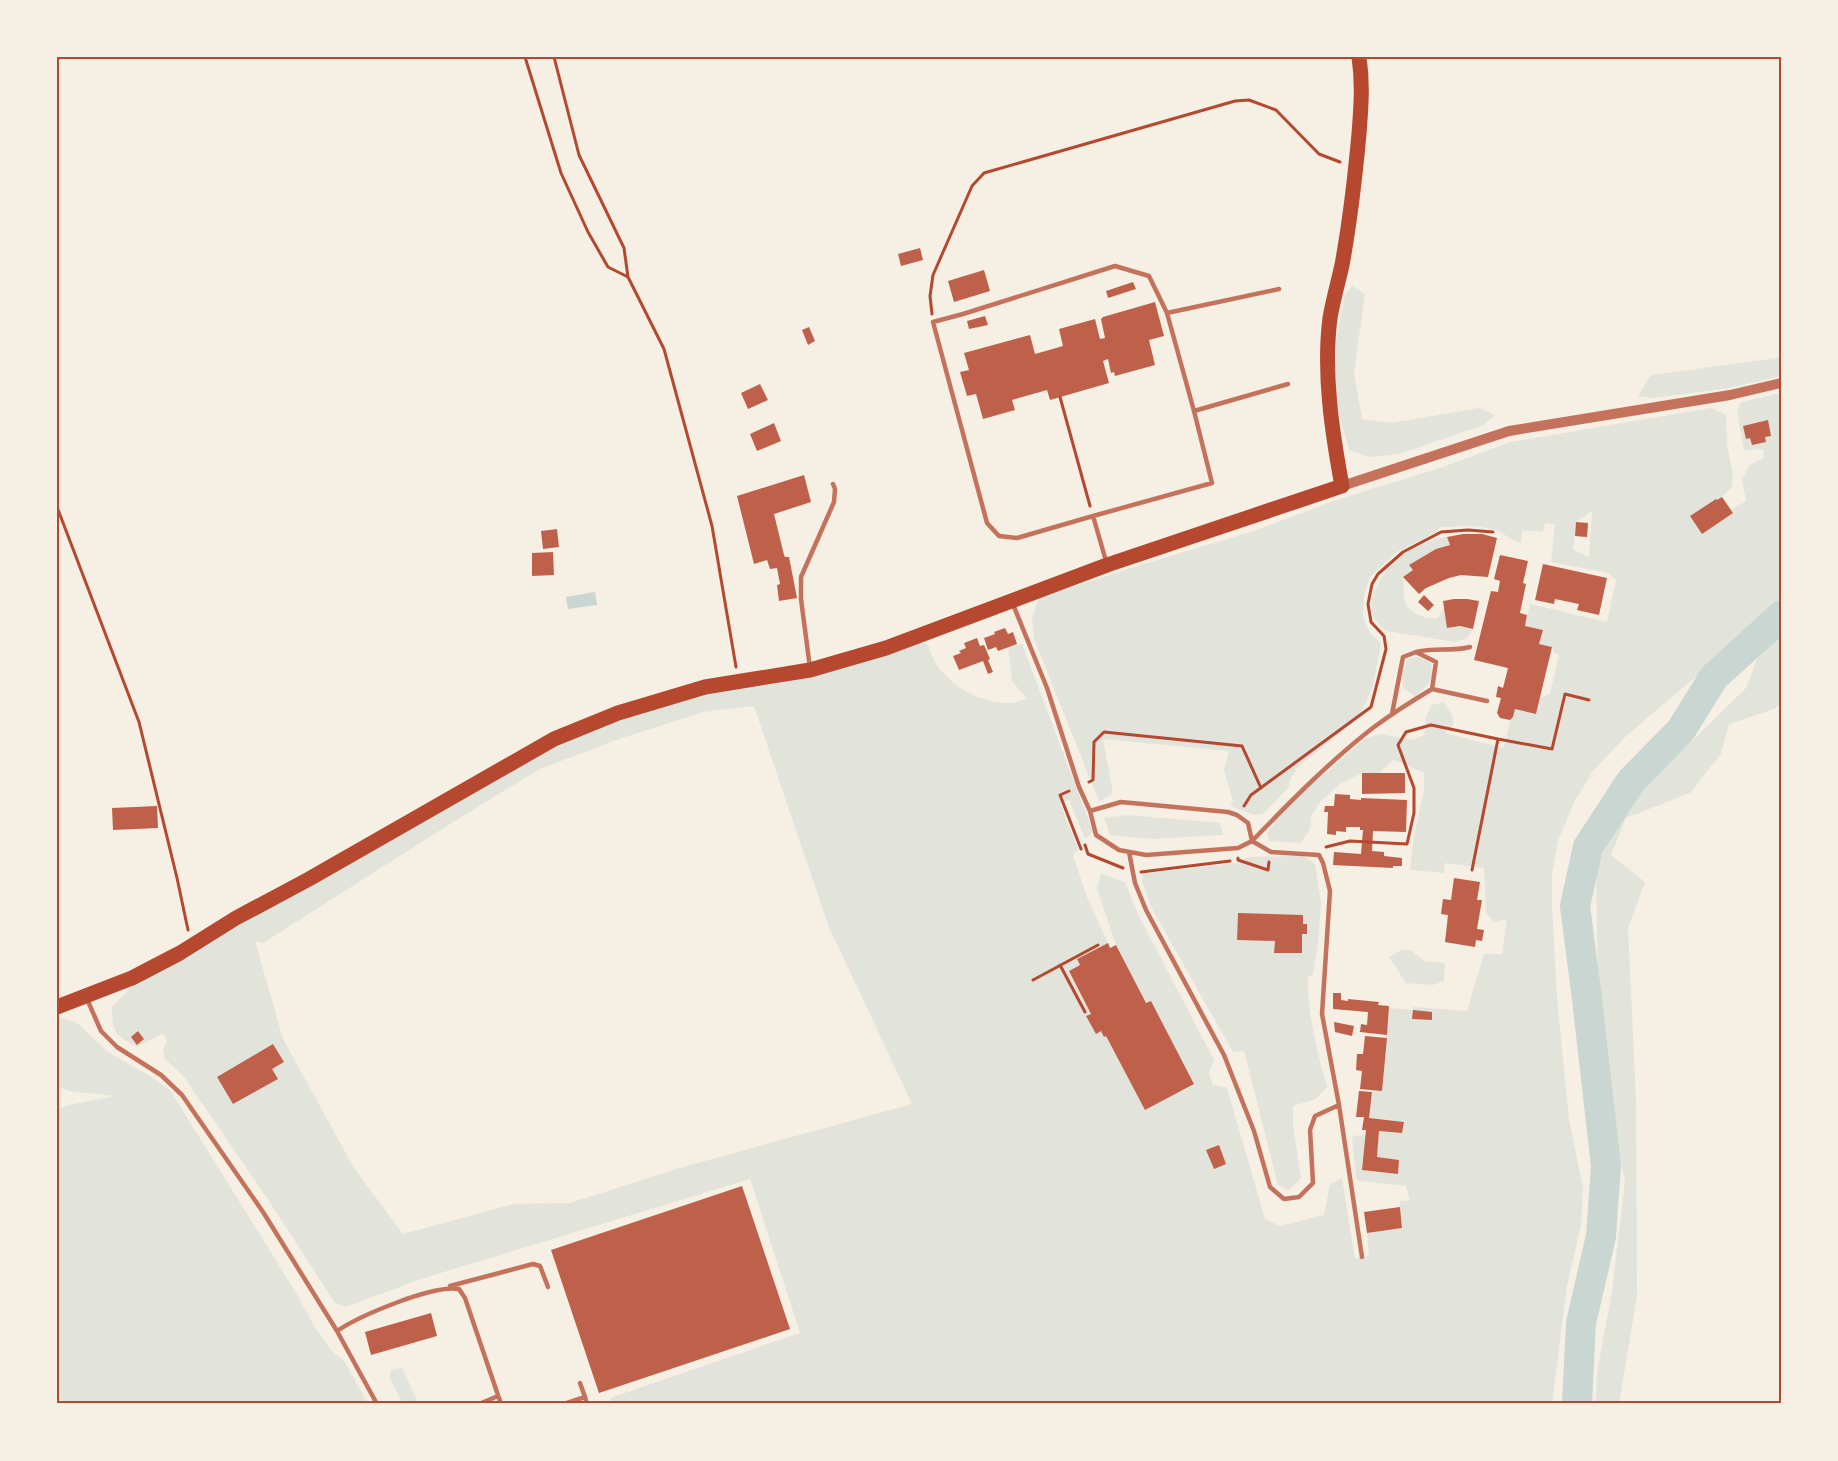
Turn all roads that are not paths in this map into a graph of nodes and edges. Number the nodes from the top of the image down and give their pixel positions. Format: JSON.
{"nodes":[{"id":1,"x":1359,"y":57,"type":"edge"},
{"id":2,"x":1279,"y":289,"type":"dead end"},
{"id":3,"x":1167,"y":313,"type":"junction"},
{"id":4,"x":1781,"y":383,"type":"edge"},
{"id":5,"x":1288,"y":384,"type":"dead end"},
{"id":6,"x":1194,"y":411,"type":"junction"},
{"id":7,"x":833,"y":484,"type":"dead end"},
{"id":8,"x":1342,"y":486,"type":"junction"},
{"id":9,"x":1093,"y":516,"type":"junction"},
{"id":10,"x":1107,"y":565,"type":"junction"},
{"id":11,"x":1012,"y":601,"type":"junction"},
{"id":12,"x":1470,"y":647,"type":"dead end"},
{"id":13,"x":1416,"y":652,"type":"junction"},
{"id":14,"x":810,"y":670,"type":"junction"},
{"id":15,"x":1432,"y":689,"type":"junction"},
{"id":16,"x":1487,"y":701,"type":"dead end"},
{"id":17,"x":1392,"y":714,"type":"junction"},
{"id":18,"x":1090,"y":812,"type":"junction"},
{"id":19,"x":1252,"y":840,"type":"junction"},
{"id":20,"x":1129,"y":852,"type":"junction"},
{"id":21,"x":86,"y":996,"type":"junction"},
{"id":22,"x":57,"y":1007,"type":"edge"},
{"id":23,"x":1340,"y":1105,"type":"junction"},
{"id":24,"x":1362,"y":1257,"type":"dead end"},
{"id":25,"x":448,"y":1287,"type":"junction"},
{"id":26,"x":548,"y":1287,"type":"dead end"},
{"id":27,"x":337,"y":1331,"type":"junction"},
{"id":28,"x":580,"y":1383,"type":"dead end"},
{"id":29,"x":498,"y":1396,"type":"junction"},
{"id":30,"x":585,"y":1397,"type":"junction"},
{"id":31,"x":377,"y":1404,"type":"edge"},
{"id":32,"x":479,"y":1404,"type":"edge"},
{"id":33,"x":501,"y":1404,"type":"edge"},
{"id":34,"x":564,"y":1404,"type":"edge"},
{"id":35,"x":587,"y":1404,"type":"edge"}],
"edges":[{"from":1,"to":8,"type":"main road"},
{"from":2,"to":3,"type":"lane"},
{"from":3,"to":6,"type":"lane"},
{"from":3,"to":9,"type":"lane"},
{"from":4,"to":8,"type":"street"},
{"from":5,"to":6,"type":"lane"},
{"from":6,"to":9,"type":"lane"},
{"from":7,"to":14,"type":"lane"},
{"from":8,"to":10,"type":"main road"},
{"from":9,"to":10,"type":"lane"},
{"from":10,"to":11,"type":"main road"},
{"from":11,"to":14,"type":"main road"},
{"from":11,"to":18,"type":"lane"},
{"from":12,"to":13,"type":"lane"},
{"from":13,"to":15,"type":"lane"},
{"from":13,"to":17,"type":"lane"},
{"from":14,"to":21,"type":"main road"},
{"from":15,"to":16,"type":"lane"},
{"from":15,"to":17,"type":"lane"},
{"from":17,"to":19,"type":"lane"},
{"from":18,"to":19,"type":"lane"},
{"from":18,"to":20,"type":"lane"},
{"from":19,"to":20,"type":"lane"},
{"from":19,"to":23,"type":"lane"},
{"from":20,"to":23,"type":"lane"},
{"from":21,"to":22,"type":"main road"},
{"from":21,"to":27,"type":"lane"},
{"from":23,"to":24,"type":"lane"},
{"from":25,"to":26,"type":"lane"},
{"from":25,"to":27,"type":"lane"},
{"from":25,"to":29,"type":"lane"},
{"from":27,"to":31,"type":"lane"},
{"from":28,"to":30,"type":"lane"},
{"from":29,"to":32,"type":"lane"},
{"from":29,"to":33,"type":"lane"},
{"from":30,"to":34,"type":"lane"},
{"from":30,"to":35,"type":"lane"}]}
